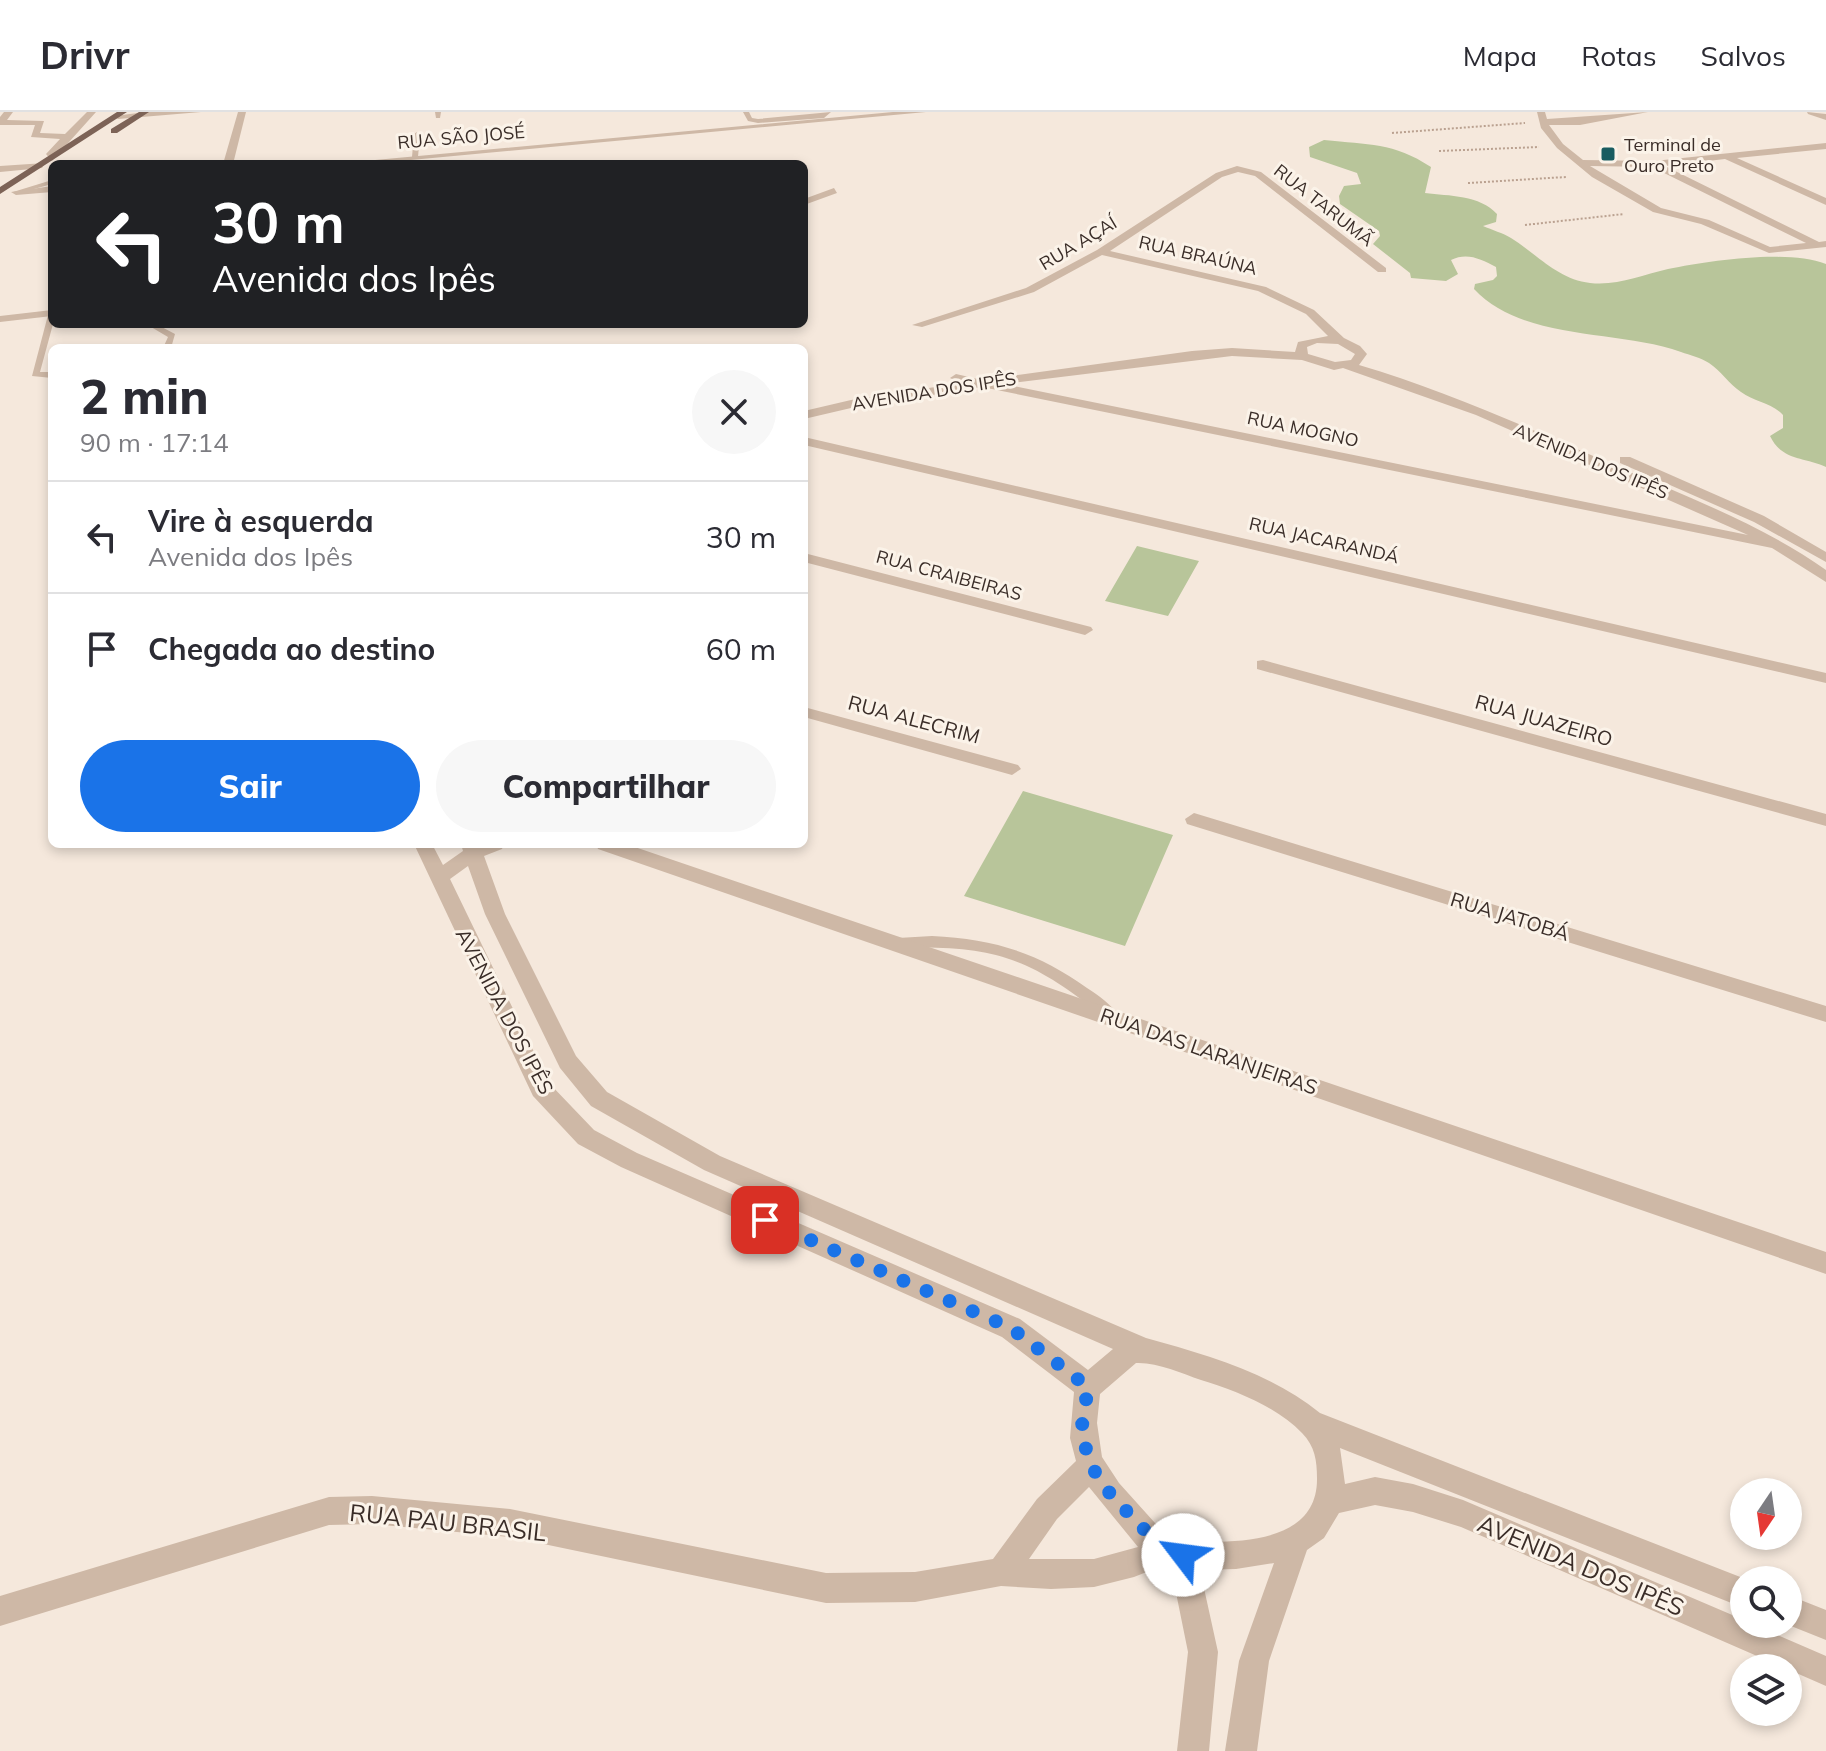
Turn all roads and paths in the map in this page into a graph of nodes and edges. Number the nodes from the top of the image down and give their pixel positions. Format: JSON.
{"nodes":[{"id":1,"x":9,"y":112,"type":"edge"},
{"id":2,"x":92,"y":112,"type":"edge"},
{"id":3,"x":197,"y":112,"type":"edge"},
{"id":4,"x":242,"y":112,"type":"edge"},
{"id":5,"x":746,"y":112,"type":"edge"},
{"id":6,"x":828,"y":112,"type":"edge"},
{"id":7,"x":922,"y":112,"type":"edge"},
{"id":8,"x":1644,"y":112,"type":"edge"},
{"id":9,"x":1811,"y":112,"type":"edge"},
{"id":10,"x":120,"y":114,"type":"edge"},
{"id":11,"x":142,"y":114,"type":"edge"},
{"id":12,"x":1541,"y":117,"type":"edge"},
{"id":13,"x":1826,"y":117,"type":"edge"},
{"id":14,"x":1392,"y":133,"type":"dead end"},
{"id":15,"x":417,"y":134,"type":"dead end"},
{"id":16,"x":68,"y":137,"type":"junction"},
{"id":17,"x":1560,"y":146,"type":"junction"},
{"id":18,"x":1822,"y":148,"type":"edge"},
{"id":19,"x":1439,"y":151,"type":"dead end"},
{"id":20,"x":1725,"y":156,"type":"junction"},
{"id":21,"x":415,"y":157,"type":"junction"},
{"id":22,"x":52,"y":160,"type":"edge"},
{"id":23,"x":57,"y":160,"type":"edge"},
{"id":24,"x":59,"y":160,"type":"edge"},
{"id":25,"x":229,"y":160,"type":"edge"},
{"id":26,"x":382,"y":160,"type":"edge"},
{"id":27,"x":1580,"y":163,"type":"junction"},
{"id":28,"x":48,"y":164,"type":"edge"},
{"id":29,"x":1654,"y":164,"type":"junction"},
{"id":30,"x":48,"y":166,"type":"edge"},
{"id":31,"x":48,"y":167,"type":"edge"},
{"id":32,"x":0,"y":169,"type":"edge"},
{"id":33,"x":1245,"y":170,"type":"joint"},
{"id":34,"x":1595,"y":175,"type":"junction"},
{"id":35,"x":48,"y":183,"type":"edge"},
{"id":36,"x":1468,"y":183,"type":"dead end"},
{"id":37,"x":48,"y":189,"type":"edge"},
{"id":38,"x":0,"y":191,"type":"edge"},
{"id":39,"x":834,"y":191,"type":"dead end"},
{"id":40,"x":16,"y":192,"type":"junction"},
{"id":41,"x":0,"y":201,"type":"edge"},
{"id":42,"x":808,"y":201,"type":"edge"},
{"id":43,"x":1826,"y":202,"type":"edge"},
{"id":44,"x":1657,"y":210,"type":"junction"},
{"id":45,"x":1525,"y":225,"type":"dead end"},
{"id":46,"x":1822,"y":244,"type":"edge"},
{"id":47,"x":1101,"y":252,"type":"junction"},
{"id":48,"x":1382,"y":270,"type":"dead end"},
{"id":49,"x":1285,"y":298,"type":"junction"},
{"id":50,"x":48,"y":314,"type":"edge"},
{"id":51,"x":0,"y":319,"type":"edge"},
{"id":52,"x":1299,"y":321,"type":"dead end"},
{"id":53,"x":918,"y":325,"type":"dead end"},
{"id":54,"x":48,"y":328,"type":"edge"},
{"id":55,"x":157,"y":328,"type":"edge"},
{"id":56,"x":1339,"y":340,"type":"junction"},
{"id":57,"x":169,"y":344,"type":"edge"},
{"id":58,"x":1305,"y":344,"type":"junction"},
{"id":59,"x":1361,"y":354,"type":"junction"},
{"id":60,"x":1075,"y":365,"type":"junction"},
{"id":61,"x":1345,"y":365,"type":"junction"},
{"id":62,"x":48,"y":375,"type":"edge"},
{"id":63,"x":956,"y":378,"type":"junction"},
{"id":64,"x":977,"y":384,"type":"junction"},
{"id":65,"x":1073,"y":399,"type":"junction"},
{"id":66,"x":808,"y":403,"type":"edge"},
{"id":67,"x":808,"y":416,"type":"edge"},
{"id":68,"x":808,"y":442,"type":"edge"},
{"id":69,"x":1656,"y":489,"type":"junction"},
{"id":70,"x":1642,"y":517,"type":"junction"},
{"id":71,"x":1771,"y":544,"type":"junction"},
{"id":72,"x":808,"y":558,"type":"edge"},
{"id":73,"x":1826,"y":558,"type":"edge"},
{"id":74,"x":1826,"y":577,"type":"edge"},
{"id":75,"x":1085,"y":630,"type":"dead end"},
{"id":76,"x":1263,"y":665,"type":"dead end"},
{"id":77,"x":1826,"y":678,"type":"edge"},
{"id":78,"x":808,"y":713,"type":"edge"},
{"id":79,"x":1012,"y":769,"type":"dead end"},
{"id":80,"x":1194,"y":819,"type":"dead end"},
{"id":81,"x":1821,"y":822,"type":"edge"},
{"id":82,"x":425,"y":848,"type":"edge"},
{"id":83,"x":479,"y":848,"type":"edge"},
{"id":84,"x":480,"y":848,"type":"edge"},
{"id":85,"x":617,"y":848,"type":"edge"},
{"id":86,"x":438,"y":878,"type":"junction"},
{"id":87,"x":1826,"y":1014,"type":"edge"},
{"id":88,"x":1821,"y":1258,"type":"edge"},
{"id":89,"x":1145,"y":1350,"type":"junction"},
{"id":90,"x":1088,"y":1387,"type":"junction"},
{"id":91,"x":1313,"y":1424,"type":"junction"},
{"id":92,"x":1091,"y":1466,"type":"junction"},
{"id":93,"x":1329,"y":1501,"type":"junction"},
{"id":94,"x":1295,"y":1544,"type":"junction"},
{"id":95,"x":1174,"y":1553,"type":"junction"},
{"id":96,"x":1001,"y":1572,"type":"junction"},
{"id":97,"x":1730,"y":1588,"type":"edge"},
{"id":98,"x":0,"y":1611,"type":"edge"},
{"id":99,"x":1802,"y":1616,"type":"edge"},
{"id":100,"x":1826,"y":1625,"type":"edge"},
{"id":101,"x":1826,"y":1671,"type":"edge"},
{"id":102,"x":1193,"y":1751,"type":"edge"},
{"id":103,"x":1241,"y":1751,"type":"edge"}],
"edges":[{"from":1,"to":16,"type":"street"},
{"from":2,"to":16,"type":"street"},
{"from":3,"to":11,"type":"street"},
{"from":4,"to":25,"type":"street"},
{"from":5,"to":6,"type":"lane"},
{"from":7,"to":21,"type":"street","name":"RUA SÃO JOSÉ"},
{"from":8,"to":12,"type":"street"},
{"from":9,"to":13,"type":"street"},
{"from":10,"to":11,"type":"street"},
{"from":10,"to":23,"type":"main road"},
{"from":11,"to":24,"type":"main road"},
{"from":12,"to":14,"type":"path"},
{"from":12,"to":17,"type":"street"},
{"from":15,"to":21,"type":"lane"},
{"from":16,"to":22,"type":"street"},
{"from":17,"to":19,"type":"path"},
{"from":17,"to":27,"type":"street"},
{"from":18,"to":20,"type":"street"},
{"from":20,"to":29,"type":"street"},
{"from":20,"to":43,"type":"street"},
{"from":21,"to":26,"type":"street","name":"RUA SÃO JOSÉ"},
{"from":27,"to":29,"type":"street"},
{"from":27,"to":34,"type":"street"},
{"from":28,"to":32,"type":"street"},
{"from":29,"to":46,"type":"street"},
{"from":30,"to":38,"type":"main road"},
{"from":31,"to":40,"type":"main road"},
{"from":33,"to":47,"type":"street","name":"RUA AÇAÍ"},
{"from":33,"to":48,"type":"street","name":"RUA TARUMÃ"},
{"from":34,"to":36,"type":"path"},
{"from":34,"to":44,"type":"street"},
{"from":35,"to":40,"type":"lane"},
{"from":37,"to":40,"type":"street"},
{"from":39,"to":42,"type":"street"},
{"from":40,"to":41,"type":"main road"},
{"from":44,"to":45,"type":"path"},
{"from":44,"to":46,"type":"street"},
{"from":47,"to":49,"type":"street","name":"RUA BRAÚNA"},
{"from":47,"to":53,"type":"street","name":"RUA AÇAÍ"},
{"from":49,"to":52,"type":"street"},
{"from":49,"to":56,"type":"street","name":"RUA BRAÚNA"},
{"from":50,"to":51,"type":"street"},
{"from":54,"to":62,"type":"lane"},
{"from":55,"to":57,"type":"lane"},
{"from":56,"to":58,"type":"street","name":"AVENIDA DOS IPÊS"},
{"from":56,"to":59,"type":"street","name":"AVENIDA DOS IPÊS"},
{"from":58,"to":60,"type":"street","name":"AVENIDA DOS IPÊS"},
{"from":58,"to":61,"type":"street","name":"AVENIDA DOS IPÊS"},
{"from":59,"to":61,"type":"street"},
{"from":59,"to":73,"type":"street","name":"AVENIDA DOS IPÊS"},
{"from":60,"to":63,"type":"street","name":"AVENIDA DOS IPÊS"},
{"from":60,"to":64,"type":"street","name":"AVENIDA DOS IPÊS"},
{"from":60,"to":65,"type":"street"},
{"from":61,"to":69,"type":"street","name":"AVENIDA DOS IPÊS"},
{"from":63,"to":64,"type":"street","name":"RUA MOGNO"},
{"from":63,"to":66,"type":"street","name":"AVENIDA DOS IPÊS"},
{"from":64,"to":65,"type":"street","name":"RUA MOGNO"},
{"from":64,"to":67,"type":"street","name":"AVENIDA DOS IPÊS"},
{"from":65,"to":70,"type":"street","name":"RUA MOGNO"},
{"from":68,"to":77,"type":"street","name":"RUA JACARANDÁ"},
{"from":69,"to":70,"type":"street"},
{"from":69,"to":71,"type":"street","name":"AVENIDA DOS IPÊS"},
{"from":70,"to":71,"type":"street","name":"RUA MOGNO"},
{"from":71,"to":74,"type":"street","name":"AVENIDA DOS IPÊS"},
{"from":72,"to":75,"type":"street","name":"RUA CRAIBEIRAS"},
{"from":76,"to":81,"type":"street","name":"RUA JUAZEIRO"},
{"from":78,"to":79,"type":"street","name":"RUA ALECRIM"},
{"from":80,"to":87,"type":"street","name":"RUA JATOBÁ"},
{"from":82,"to":86,"type":"street","name":"AVENIDA DOS IPÊS"},
{"from":83,"to":86,"type":"street"},
{"from":84,"to":89,"type":"street","name":"AVENIDA DOS IPÊS"},
{"from":85,"to":88,"type":"street","name":"RUA DAS LARANJEIRAS"},
{"from":86,"to":90,"type":"street","name":"AVENIDA DOS IPÊS"},
{"from":89,"to":90,"type":"street"},
{"from":89,"to":91,"type":"street","name":"AVENIDA DOS IPÊS"},
{"from":90,"to":92,"type":"street"},
{"from":91,"to":93,"type":"street"},
{"from":91,"to":97,"type":"street","name":"AVENIDA DOS IPÊS"},
{"from":92,"to":95,"type":"street"},
{"from":92,"to":96,"type":"street"},
{"from":93,"to":94,"type":"street"},
{"from":93,"to":101,"type":"street","name":"AVENIDA DOS IPÊS"},
{"from":94,"to":95,"type":"street"},
{"from":94,"to":103,"type":"street"},
{"from":95,"to":96,"type":"street","name":"RUA PAU BRASIL"},
{"from":95,"to":102,"type":"street"},
{"from":96,"to":98,"type":"street","name":"RUA PAU BRASIL"},
{"from":99,"to":100,"type":"street"}]}
